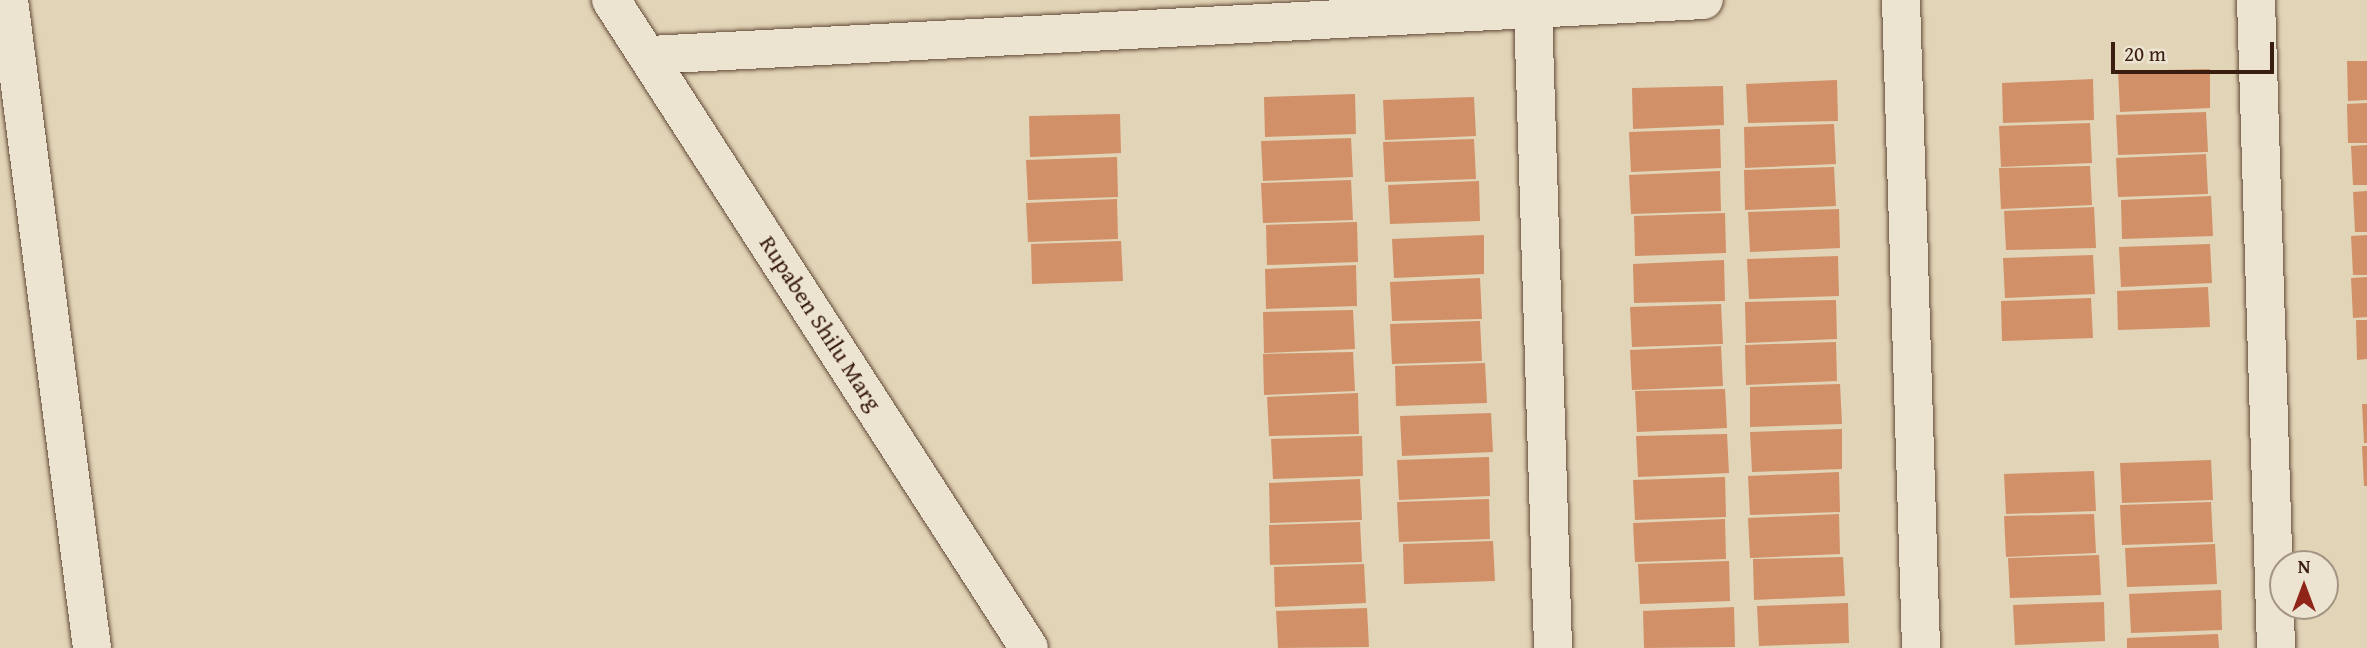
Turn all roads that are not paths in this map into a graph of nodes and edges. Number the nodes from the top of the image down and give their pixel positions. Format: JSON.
{"nodes":[{"id":1,"x":9,"y":0,"type":"edge"},
{"id":2,"x":611,"y":0,"type":"edge"},
{"id":3,"x":1704,"y":0,"type":"edge"},
{"id":4,"x":1901,"y":0,"type":"edge"},
{"id":5,"x":2256,"y":0,"type":"edge"},
{"id":6,"x":1533,"y":10,"type":"junction"},
{"id":7,"x":650,"y":55,"type":"junction"},
{"id":8,"x":92,"y":648,"type":"edge"},
{"id":9,"x":1029,"y":648,"type":"edge"},
{"id":10,"x":1553,"y":648,"type":"edge"},
{"id":11,"x":1921,"y":648,"type":"edge"},
{"id":12,"x":2276,"y":648,"type":"edge"}],
"edges":[{"from":1,"to":8,"type":"street"},
{"from":2,"to":7,"type":"street","name":"Rupaben Shilu Marg"},
{"from":3,"to":6,"type":"street"},
{"from":4,"to":11,"type":"street"},
{"from":5,"to":12,"type":"street"},
{"from":6,"to":7,"type":"street"},
{"from":6,"to":10,"type":"street"},
{"from":7,"to":9,"type":"street","name":"Rupaben Shilu Marg"}]}
